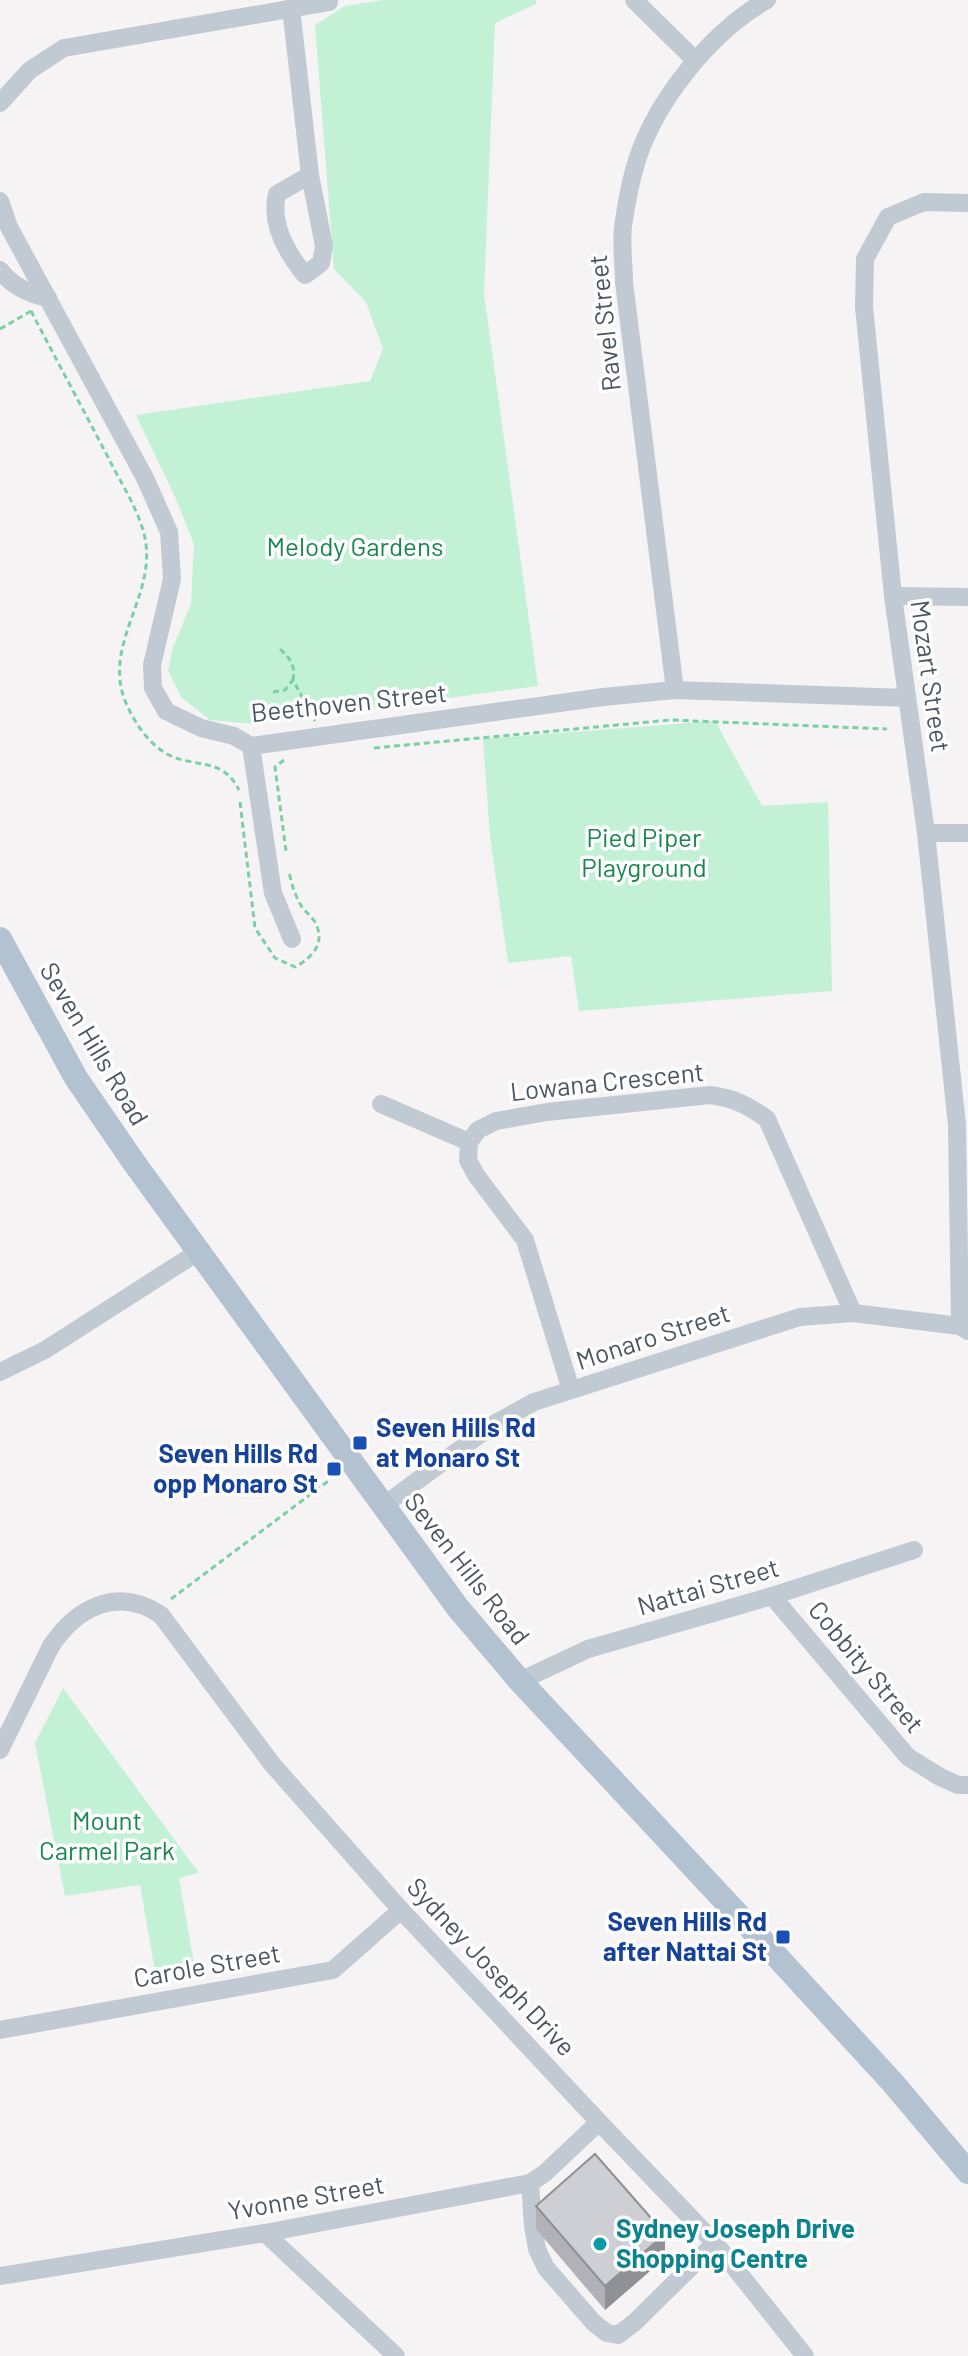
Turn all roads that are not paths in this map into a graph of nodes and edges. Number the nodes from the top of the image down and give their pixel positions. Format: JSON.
{"nodes":[{"id":1,"x":634,"y":0,"type":"edge"},
{"id":2,"x":767,"y":0,"type":"edge"},
{"id":3,"x":329,"y":2,"type":"dead end"},
{"id":4,"x":291,"y":8,"type":"junction"},
{"id":5,"x":695,"y":60,"type":"junction"},
{"id":6,"x":0,"y":103,"type":"edge"},
{"id":7,"x":310,"y":175,"type":"junction"},
{"id":8,"x":0,"y":201,"type":"edge"},
{"id":9,"x":968,"y":203,"type":"edge"},
{"id":10,"x":0,"y":270,"type":"edge"},
{"id":11,"x":48,"y":299,"type":"junction"},
{"id":12,"x":893,"y":596,"type":"junction"},
{"id":13,"x":968,"y":597,"type":"edge"},
{"id":14,"x":675,"y":690,"type":"junction"},
{"id":15,"x":907,"y":698,"type":"junction"},
{"id":16,"x":251,"y":746,"type":"junction"},
{"id":17,"x":926,"y":833,"type":"junction"},
{"id":18,"x":968,"y":833,"type":"edge"},
{"id":19,"x":0,"y":939,"type":"edge"},
{"id":20,"x":292,"y":939,"type":"dead end"},
{"id":21,"x":381,"y":1104,"type":"dead end"},
{"id":22,"x":469,"y":1142,"type":"junction"},
{"id":23,"x":198,"y":1252,"type":"junction"},
{"id":24,"x":853,"y":1313,"type":"junction"},
{"id":25,"x":964,"y":1328,"type":"edge"},
{"id":26,"x":0,"y":1372,"type":"edge"},
{"id":27,"x":571,"y":1390,"type":"junction"},
{"id":28,"x":383,"y":1506,"type":"junction"},
{"id":29,"x":914,"y":1550,"type":"dead end"},
{"id":30,"x":772,"y":1596,"type":"junction"},
{"id":31,"x":520,"y":1681,"type":"junction"},
{"id":32,"x":0,"y":1750,"type":"edge"},
{"id":33,"x":968,"y":1785,"type":"edge"},
{"id":34,"x":401,"y":1910,"type":"junction"},
{"id":35,"x":0,"y":2030,"type":"edge"},
{"id":36,"x":599,"y":2122,"type":"junction"},
{"id":37,"x":968,"y":2172,"type":"edge"},
{"id":38,"x":530,"y":2183,"type":"junction"},
{"id":39,"x":265,"y":2233,"type":"junction"},
{"id":40,"x":715,"y":2243,"type":"junction"},
{"id":41,"x":0,"y":2276,"type":"edge"},
{"id":42,"x":396,"y":2356,"type":"edge"},
{"id":43,"x":805,"y":2356,"type":"edge"}],
"edges":[{"from":1,"to":5,"type":"street"},
{"from":2,"to":5,"type":"street","name":"Ravel Street"},
{"from":3,"to":4,"type":"street"},
{"from":4,"to":6,"type":"street"},
{"from":4,"to":7,"type":"street"},
{"from":5,"to":14,"type":"street","name":"Ravel Street"},
{"from":7,"to":7,"type":"street"},
{"from":8,"to":11,"type":"street","name":"Beethoven Street"},
{"from":9,"to":12,"type":"street","name":"Mozart Street"},
{"from":10,"to":11,"type":"street"},
{"from":11,"to":16,"type":"street","name":"Beethoven Street"},
{"from":12,"to":13,"type":"street"},
{"from":12,"to":15,"type":"street","name":"Mozart Street"},
{"from":14,"to":15,"type":"street","name":"Beethoven Street"},
{"from":14,"to":16,"type":"street","name":"Beethoven Street"},
{"from":15,"to":17,"type":"street","name":"Mozart Street"},
{"from":16,"to":20,"type":"street"},
{"from":17,"to":18,"type":"street"},
{"from":17,"to":25,"type":"street","name":"Mozart Street"},
{"from":19,"to":23,"type":"main road","name":"Seven Hills Road"},
{"from":21,"to":22,"type":"street"},
{"from":22,"to":24,"type":"street","name":"Lowana Crescent"},
{"from":22,"to":27,"type":"street"},
{"from":23,"to":26,"type":"street"},
{"from":23,"to":28,"type":"main road","name":"Seven Hills Road"},
{"from":24,"to":25,"type":"street","name":"Monaro Street"},
{"from":24,"to":27,"type":"street","name":"Monaro Street"},
{"from":27,"to":28,"type":"street","name":"Monaro Street"},
{"from":28,"to":31,"type":"main road","name":"Seven Hills Road"},
{"from":29,"to":30,"type":"street","name":"Nattai Street"},
{"from":30,"to":31,"type":"street","name":"Nattai Street"},
{"from":30,"to":33,"type":"street","name":"Cobbity Street"},
{"from":31,"to":37,"type":"main road","name":"Seven Hills Road"},
{"from":32,"to":34,"type":"street","name":"Sydney Joseph Drive"},
{"from":34,"to":35,"type":"street","name":"Carole Street"},
{"from":34,"to":36,"type":"street","name":"Sydney Joseph Drive"},
{"from":36,"to":38,"type":"street","name":"Yvonne Street"},
{"from":36,"to":40,"type":"street","name":"Sydney Joseph Drive"},
{"from":38,"to":39,"type":"street","name":"Yvonne Street"},
{"from":38,"to":40,"type":"street"},
{"from":39,"to":41,"type":"street","name":"Yvonne Street"},
{"from":39,"to":42,"type":"street"},
{"from":40,"to":43,"type":"street","name":"Sydney Joseph Drive"}]}
